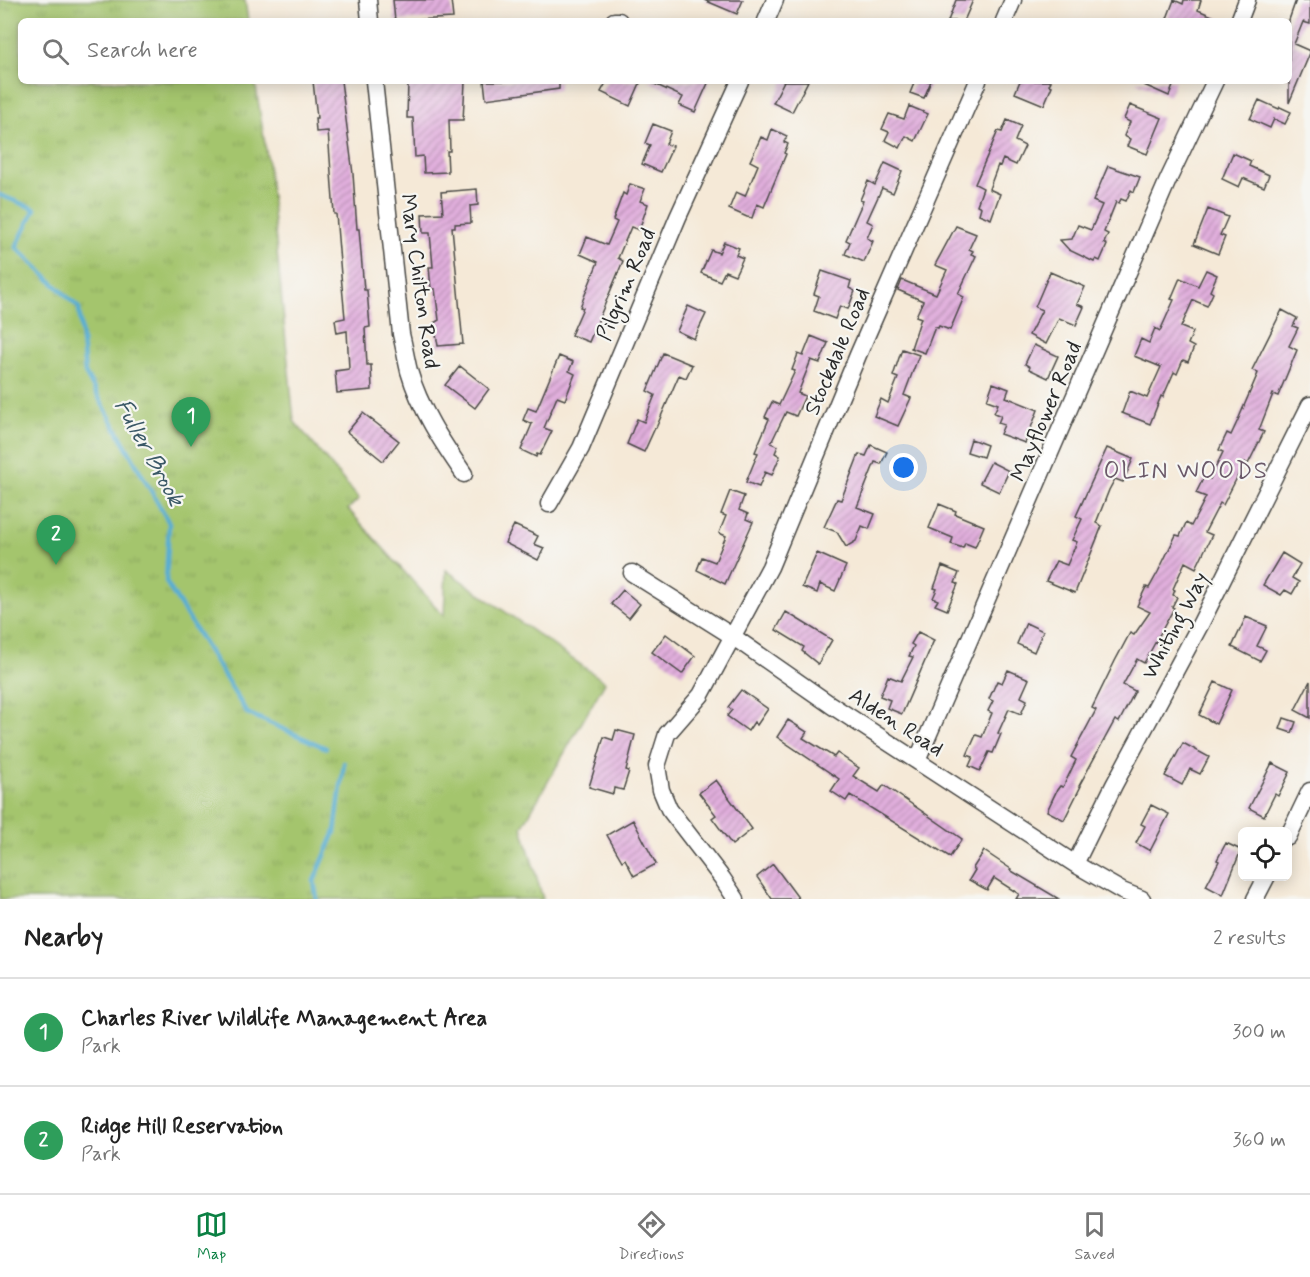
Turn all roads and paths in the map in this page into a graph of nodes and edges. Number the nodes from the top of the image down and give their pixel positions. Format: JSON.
{"nodes":[{"id":1,"x":369,"y":0,"type":"edge"},
{"id":2,"x":775,"y":0,"type":"edge"},
{"id":3,"x":1013,"y":0,"type":"edge"},
{"id":4,"x":1247,"y":0,"type":"edge"},
{"id":5,"x":370,"y":18,"type":"edge"},
{"id":6,"x":767,"y":18,"type":"edge"},
{"id":7,"x":1005,"y":18,"type":"edge"},
{"id":8,"x":1240,"y":18,"type":"edge"},
{"id":9,"x":374,"y":84,"type":"edge"},
{"id":10,"x":739,"y":84,"type":"edge"},
{"id":11,"x":977,"y":84,"type":"edge"},
{"id":12,"x":1214,"y":84,"type":"edge"},
{"id":13,"x":1310,"y":405,"type":"edge"},
{"id":14,"x":464,"y":474,"type":"dead end"},
{"id":15,"x":549,"y":504,"type":"dead end"},
{"id":16,"x":632,"y":573,"type":"dead end"},
{"id":17,"x":732,"y":636,"type":"junction"},
{"id":18,"x":917,"y":761,"type":"junction"},
{"id":19,"x":1310,"y":791,"type":"edge"},
{"id":20,"x":1292,"y":827,"type":"edge"},
{"id":21,"x":1075,"y":864,"type":"junction"},
{"id":22,"x":1264,"y":881,"type":"edge"},
{"id":23,"x":736,"y":899,"type":"edge"},
{"id":24,"x":1142,"y":899,"type":"edge"},
{"id":25,"x":1255,"y":899,"type":"edge"}],
"edges":[{"from":1,"to":5,"type":"street"},
{"from":2,"to":6,"type":"street"},
{"from":3,"to":7,"type":"street"},
{"from":4,"to":8,"type":"street"},
{"from":9,"to":14,"type":"street","name":"Mary Chilton Road"},
{"from":10,"to":15,"type":"street","name":"Pilgrim Road"},
{"from":11,"to":17,"type":"street","name":"Stockdale Road"},
{"from":12,"to":18,"type":"street","name":"Mayflower Road"},
{"from":13,"to":21,"type":"street","name":"Whiting Way"},
{"from":16,"to":17,"type":"street","name":"Alden Road"},
{"from":17,"to":18,"type":"street","name":"Alden Road"},
{"from":17,"to":23,"type":"street","name":"Stockdale Road"},
{"from":18,"to":21,"type":"street","name":"Alden Road"},
{"from":19,"to":20,"type":"street"},
{"from":21,"to":24,"type":"street","name":"Alden Road"},
{"from":22,"to":25,"type":"street"}]}
